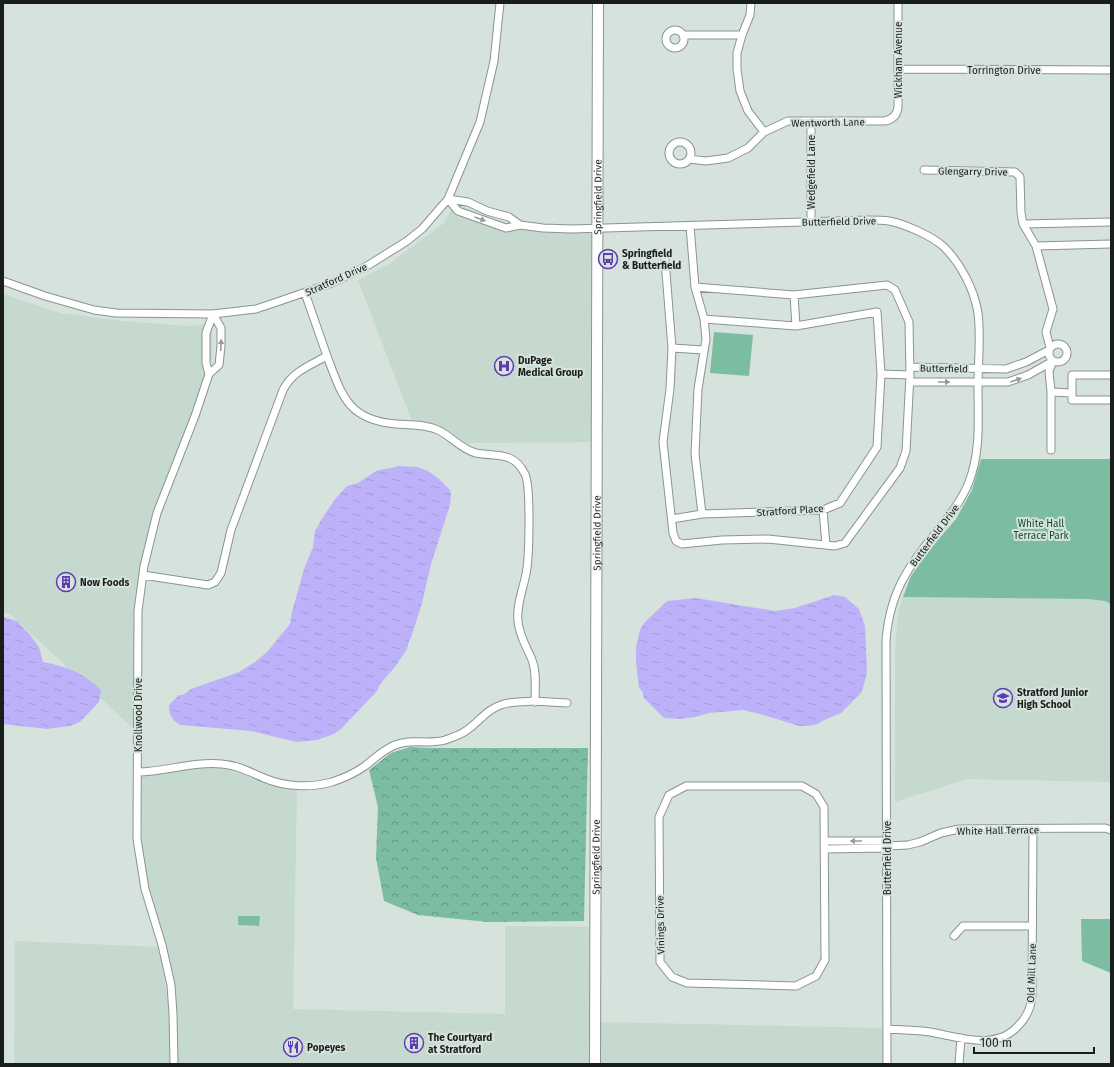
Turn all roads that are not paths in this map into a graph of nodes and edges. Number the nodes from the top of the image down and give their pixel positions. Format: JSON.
{"nodes":[{"id":1,"x":500,"y":3,"type":"edge"},
{"id":2,"x":598,"y":3,"type":"edge"},
{"id":3,"x":751,"y":3,"type":"edge"},
{"id":4,"x":898,"y":3,"type":"edge"},
{"id":5,"x":683,"y":35,"type":"dead end"},
{"id":6,"x":742,"y":35,"type":"junction"},
{"id":7,"x":898,"y":69,"type":"junction"},
{"id":8,"x":1111,"y":70,"type":"edge"},
{"id":9,"x":894,"y":117,"type":"joint"},
{"id":10,"x":811,"y":122,"type":"junction"},
{"id":11,"x":764,"y":132,"type":"junction"},
{"id":12,"x":689,"y":159,"type":"dead end"},
{"id":13,"x":924,"y":170,"type":"dead end"},
{"id":14,"x":448,"y":199,"type":"junction"},
{"id":15,"x":811,"y":221,"type":"junction"},
{"id":16,"x":1111,"y":222,"type":"edge"},
{"id":17,"x":1023,"y":224,"type":"junction"},
{"id":18,"x":520,"y":225,"type":"junction"},
{"id":19,"x":690,"y":226,"type":"junction"},
{"id":20,"x":598,"y":228,"type":"junction"},
{"id":21,"x":1111,"y":244,"type":"edge"},
{"id":22,"x":1036,"y":246,"type":"junction"},
{"id":23,"x":665,"y":260,"type":"dead end"},
{"id":24,"x":3,"y":281,"type":"edge"},
{"id":25,"x":695,"y":287,"type":"junction"},
{"id":26,"x":305,"y":293,"type":"junction"},
{"id":27,"x":794,"y":295,"type":"junction"},
{"id":28,"x":213,"y":314,"type":"junction"},
{"id":29,"x":704,"y":319,"type":"junction"},
{"id":30,"x":796,"y":326,"type":"junction"},
{"id":31,"x":672,"y":348,"type":"junction"},
{"id":32,"x":1050,"y":349,"type":"junction"},
{"id":33,"x":704,"y":350,"type":"junction"},
{"id":34,"x":327,"y":356,"type":"junction"},
{"id":35,"x":1054,"y":361,"type":"junction"},
{"id":36,"x":978,"y":369,"type":"junction"},
{"id":37,"x":209,"y":374,"type":"junction"},
{"id":38,"x":881,"y":374,"type":"junction"},
{"id":39,"x":910,"y":375,"type":"junction"},
{"id":40,"x":1111,"y":375,"type":"edge"},
{"id":41,"x":978,"y":382,"type":"junction"},
{"id":42,"x":1051,"y":392,"type":"junction"},
{"id":43,"x":1072,"y":393,"type":"junction"},
{"id":44,"x":1111,"y":400,"type":"edge"},
{"id":45,"x":1051,"y":450,"type":"dead end"},
{"id":46,"x":822,"y":510,"type":"junction"},
{"id":47,"x":702,"y":514,"type":"junction"},
{"id":48,"x":672,"y":518,"type":"junction"},
{"id":49,"x":826,"y":545,"type":"junction"},
{"id":50,"x":143,"y":575,"type":"junction"},
{"id":51,"x":535,"y":702,"type":"junction"},
{"id":52,"x":567,"y":703,"type":"dead end"},
{"id":53,"x":138,"y":772,"type":"junction"},
{"id":54,"x":1033,"y":829,"type":"junction"},
{"id":55,"x":1111,"y":830,"type":"edge"},
{"id":56,"x":825,"y":845,"type":"junction"},
{"id":57,"x":887,"y":845,"type":"junction"},
{"id":58,"x":1032,"y":926,"type":"junction"},
{"id":59,"x":954,"y":936,"type":"dead end"},
{"id":60,"x":887,"y":1029,"type":"junction"},
{"id":61,"x":961,"y":1038,"type":"junction"},
{"id":62,"x":174,"y":1064,"type":"edge"},
{"id":63,"x":595,"y":1064,"type":"edge"},
{"id":64,"x":887,"y":1064,"type":"edge"},
{"id":65,"x":959,"y":1064,"type":"edge"}],
"edges":[{"from":1,"to":14,"type":"street","name":"Stratford Drive"},
{"from":2,"to":20,"type":"street","name":"Springfield Drive"},
{"from":3,"to":6,"type":"street"},
{"from":4,"to":7,"type":"street","name":"Wickham Avenue"},
{"from":5,"to":6,"type":"street"},
{"from":6,"to":11,"type":"street"},
{"from":7,"to":8,"type":"street","name":"Torrington Drive"},
{"from":7,"to":9,"type":"street","name":"Wickham Avenue"},
{"from":9,"to":10,"type":"street","name":"Wentworth Lane"},
{"from":10,"to":11,"type":"street","name":"Wentworth Lane"},
{"from":10,"to":15,"type":"street","name":"Wedgefield Lane"},
{"from":11,"to":12,"type":"street"},
{"from":13,"to":17,"type":"street","name":"Glengarry Drive"},
{"from":14,"to":18,"type":"street"},
{"from":14,"to":18,"type":"street","one_way":true},
{"from":14,"to":26,"type":"street","name":"Stratford Drive"},
{"from":15,"to":19,"type":"street","name":"Butterfield Drive"},
{"from":15,"to":36,"type":"street","name":"Butterfield Drive"},
{"from":16,"to":17,"type":"street"},
{"from":17,"to":22,"type":"street","name":"Glengarry Drive"},
{"from":18,"to":20,"type":"street","name":"Butterfield Drive"},
{"from":19,"to":20,"type":"street","name":"Butterfield Drive"},
{"from":19,"to":25,"type":"street"},
{"from":20,"to":63,"type":"street","name":"Springfield Drive"},
{"from":21,"to":22,"type":"street"},
{"from":22,"to":32,"type":"street","name":"Glengarry Drive"},
{"from":23,"to":31,"type":"street"},
{"from":24,"to":28,"type":"street","name":"Stratford Drive"},
{"from":25,"to":27,"type":"street"},
{"from":25,"to":29,"type":"street"},
{"from":26,"to":28,"type":"street","name":"Stratford Drive"},
{"from":26,"to":34,"type":"street"},
{"from":27,"to":30,"type":"street"},
{"from":27,"to":39,"type":"street"},
{"from":28,"to":37,"type":"street","name":"Knollwood Drive"},
{"from":37,"to":28,"type":"street","name":"Knollwood Drive","one_way":true},
{"from":29,"to":30,"type":"street","name":"Stratford Place"},
{"from":29,"to":33,"type":"street"},
{"from":30,"to":38,"type":"street","name":"Stratford Place"},
{"from":31,"to":33,"type":"street"},
{"from":31,"to":48,"type":"street"},
{"from":32,"to":35,"type":"street","name":"Glengarry Drive"},
{"from":32,"to":35,"type":"street"},
{"from":32,"to":36,"type":"street"},
{"from":33,"to":47,"type":"street"},
{"from":34,"to":50,"type":"street"},
{"from":34,"to":51,"type":"street"},
{"from":41,"to":35,"type":"street","one_way":true},
{"from":35,"to":42,"type":"street"},
{"from":36,"to":39,"type":"street","name":"Butterfield"},
{"from":36,"to":41,"type":"street","name":"Butterfield Drive"},
{"from":37,"to":50,"type":"street","name":"Knollwood Drive"},
{"from":38,"to":39,"type":"street","name":"Butterfield"},
{"from":38,"to":46,"type":"street","name":"Stratford Place"},
{"from":39,"to":41,"type":"street","name":"Butterfield","one_way":true},
{"from":39,"to":49,"type":"street"},
{"from":40,"to":43,"type":"street"},
{"from":41,"to":57,"type":"street","name":"Butterfield Drive"},
{"from":42,"to":43,"type":"street"},
{"from":42,"to":45,"type":"street"},
{"from":43,"to":44,"type":"street"},
{"from":46,"to":47,"type":"street","name":"Stratford Place"},
{"from":46,"to":49,"type":"street"},
{"from":47,"to":48,"type":"street","name":"Stratford Place"},
{"from":48,"to":49,"type":"street"},
{"from":50,"to":53,"type":"street","name":"Knollwood Drive"},
{"from":51,"to":52,"type":"street"},
{"from":51,"to":53,"type":"street"},
{"from":53,"to":62,"type":"street","name":"Knollwood Drive"},
{"from":54,"to":55,"type":"street","name":"White Hall Terrace"},
{"from":54,"to":57,"type":"street","name":"White Hall Terrace"},
{"from":54,"to":58,"type":"street","name":"Old Mill Lane"},
{"from":56,"to":56,"type":"street","name":"Vinings Drive"},
{"from":56,"to":57,"type":"street"},
{"from":57,"to":60,"type":"street","name":"Butterfield Drive"},
{"from":58,"to":59,"type":"street"},
{"from":58,"to":61,"type":"street","name":"Old Mill Lane"},
{"from":60,"to":61,"type":"street","name":"Old Mill Lane"},
{"from":60,"to":64,"type":"street","name":"Butterfield Drive"},
{"from":61,"to":65,"type":"street"}]}
